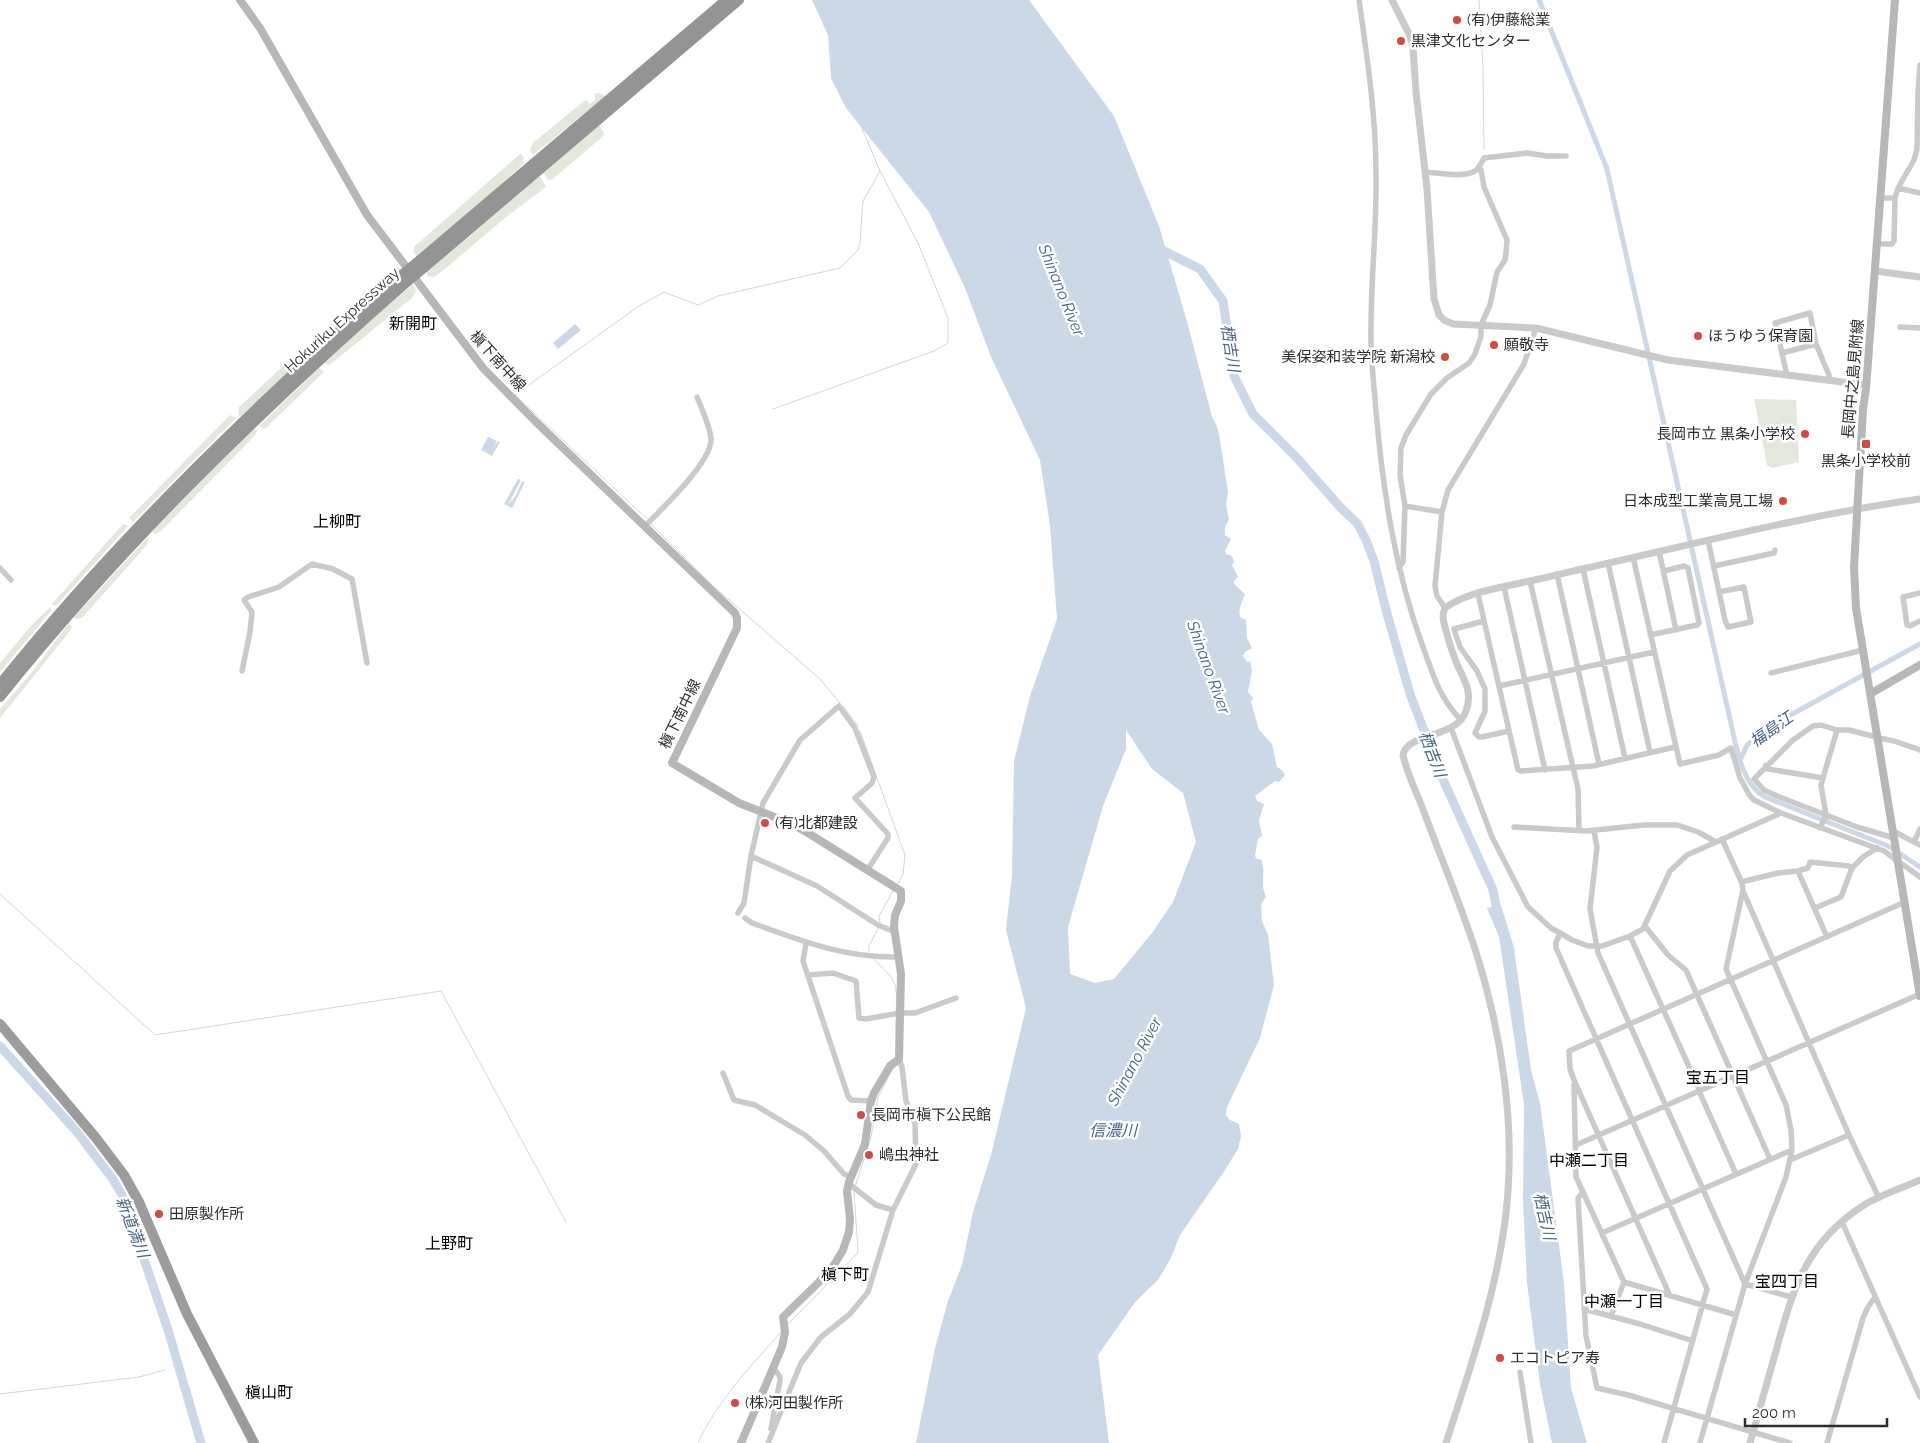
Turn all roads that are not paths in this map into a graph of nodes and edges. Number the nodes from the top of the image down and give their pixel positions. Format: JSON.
{"nodes":[{"id":1,"x":240,"y":0,"type":"edge"},
{"id":2,"x":726,"y":0,"type":"edge"},
{"id":3,"x":739,"y":0,"type":"edge"},
{"id":4,"x":1359,"y":0,"type":"edge"},
{"id":5,"x":1392,"y":0,"type":"edge"},
{"id":6,"x":1895,"y":0,"type":"edge"},
{"id":7,"x":1920,"y":65,"type":"edge"},
{"id":8,"x":1919,"y":92,"type":"edge"},
{"id":9,"x":611,"y":103,"type":"junction"},
{"id":10,"x":1919,"y":149,"type":"edge"},
{"id":11,"x":1566,"y":156,"type":"dead end"},
{"id":12,"x":1478,"y":168,"type":"junction"},
{"id":13,"x":1425,"y":172,"type":"junction"},
{"id":14,"x":1898,"y":188,"type":"junction"},
{"id":15,"x":1920,"y":193,"type":"edge"},
{"id":16,"x":1880,"y":198,"type":"junction"},
{"id":17,"x":1895,"y":198,"type":"junction"},
{"id":18,"x":1877,"y":244,"type":"junction"},
{"id":19,"x":1875,"y":271,"type":"junction"},
{"id":20,"x":406,"y":278,"type":"junction"},
{"id":21,"x":1920,"y":278,"type":"edge"},
{"id":22,"x":1481,"y":325,"type":"junction"},
{"id":23,"x":1900,"y":327,"type":"dead end"},
{"id":24,"x":1536,"y":328,"type":"junction"},
{"id":25,"x":1920,"y":328,"type":"edge"},
{"id":26,"x":1816,"y":344,"type":"junction"},
{"id":27,"x":1782,"y":353,"type":"junction"},
{"id":28,"x":1787,"y":376,"type":"junction"},
{"id":29,"x":1829,"y":380,"type":"junction"},
{"id":30,"x":1866,"y":385,"type":"junction"},
{"id":31,"x":697,"y":397,"type":"dead end"},
{"id":32,"x":1920,"y":499,"type":"edge"},
{"id":33,"x":1405,"y":506,"type":"junction"},
{"id":34,"x":1858,"y":507,"type":"junction"},
{"id":35,"x":1442,"y":512,"type":"junction"},
{"id":36,"x":646,"y":525,"type":"junction"},
{"id":37,"x":1708,"y":540,"type":"junction"},
{"id":38,"x":1775,"y":550,"type":"dead end"},
{"id":39,"x":1659,"y":551,"type":"junction"},
{"id":40,"x":1633,"y":557,"type":"junction"},
{"id":41,"x":1608,"y":563,"type":"junction"},
{"id":42,"x":1714,"y":566,"type":"junction"},
{"id":43,"x":0,"y":568,"type":"edge"},
{"id":44,"x":1399,"y":568,"type":"junction"},
{"id":45,"x":1583,"y":569,"type":"junction"},
{"id":46,"x":1664,"y":571,"type":"junction"},
{"id":47,"x":1557,"y":574,"type":"junction"},
{"id":48,"x":11,"y":580,"type":"dead end"},
{"id":49,"x":1530,"y":581,"type":"junction"},
{"id":50,"x":1504,"y":587,"type":"junction"},
{"id":51,"x":1719,"y":592,"type":"junction"},
{"id":52,"x":1920,"y":593,"type":"edge"},
{"id":53,"x":1478,"y":594,"type":"junction"},
{"id":54,"x":1445,"y":608,"type":"junction"},
{"id":55,"x":1484,"y":621,"type":"junction"},
{"id":56,"x":1920,"y":621,"type":"edge"},
{"id":57,"x":1676,"y":630,"type":"junction"},
{"id":58,"x":1650,"y":635,"type":"junction"},
{"id":59,"x":1863,"y":650,"type":"junction"},
{"id":60,"x":1654,"y":652,"type":"junction"},
{"id":61,"x":1629,"y":658,"type":"junction"},
{"id":62,"x":367,"y":663,"type":"dead end"},
{"id":63,"x":1604,"y":663,"type":"junction"},
{"id":64,"x":1920,"y":665,"type":"edge"},
{"id":65,"x":1578,"y":669,"type":"junction"},
{"id":66,"x":242,"y":672,"type":"dead end"},
{"id":67,"x":1771,"y":673,"type":"dead end"},
{"id":68,"x":1552,"y":675,"type":"junction"},
{"id":69,"x":1525,"y":680,"type":"junction"},
{"id":70,"x":0,"y":684,"type":"edge"},
{"id":71,"x":1499,"y":686,"type":"junction"},
{"id":72,"x":1870,"y":694,"type":"junction"},
{"id":73,"x":0,"y":698,"type":"edge"},
{"id":74,"x":1461,"y":720,"type":"junction"},
{"id":75,"x":1449,"y":729,"type":"junction"},
{"id":76,"x":1837,"y":730,"type":"junction"},
{"id":77,"x":1509,"y":731,"type":"junction"},
{"id":78,"x":1878,"y":737,"type":"junction"},
{"id":79,"x":1675,"y":747,"type":"junction"},
{"id":80,"x":1920,"y":750,"type":"edge"},
{"id":81,"x":1650,"y":752,"type":"junction"},
{"id":82,"x":1625,"y":758,"type":"junction"},
{"id":83,"x":1599,"y":764,"type":"junction"},
{"id":84,"x":1766,"y":765,"type":"junction"},
{"id":85,"x":1573,"y":768,"type":"junction"},
{"id":86,"x":1545,"y":770,"type":"junction"},
{"id":87,"x":1823,"y":778,"type":"junction"},
{"id":88,"x":760,"y":812,"type":"junction"},
{"id":89,"x":1781,"y":814,"type":"junction"},
{"id":90,"x":1825,"y":816,"type":"junction"},
{"id":91,"x":1514,"y":827,"type":"dead end"},
{"id":92,"x":1821,"y":827,"type":"junction"},
{"id":93,"x":1920,"y":829,"type":"edge"},
{"id":94,"x":1578,"y":831,"type":"junction"},
{"id":95,"x":1594,"y":831,"type":"junction"},
{"id":96,"x":1894,"y":837,"type":"junction"},
{"id":97,"x":1719,"y":840,"type":"junction"},
{"id":98,"x":1917,"y":843,"type":"edge"},
{"id":99,"x":1878,"y":848,"type":"junction"},
{"id":100,"x":751,"y":856,"type":"junction"},
{"id":101,"x":1898,"y":859,"type":"junction"},
{"id":102,"x":1852,"y":869,"type":"junction"},
{"id":103,"x":868,"y":870,"type":"junction"},
{"id":104,"x":1798,"y":871,"type":"junction"},
{"id":105,"x":1920,"y":878,"type":"edge"},
{"id":106,"x":1742,"y":883,"type":"junction"},
{"id":107,"x":1743,"y":890,"type":"junction"},
{"id":108,"x":1905,"y":902,"type":"junction"},
{"id":109,"x":1815,"y":908,"type":"junction"},
{"id":110,"x":738,"y":913,"type":"dead end"},
{"id":111,"x":745,"y":918,"type":"dead end"},
{"id":112,"x":1645,"y":926,"type":"junction"},
{"id":113,"x":894,"y":932,"type":"junction"},
{"id":114,"x":1560,"y":934,"type":"junction"},
{"id":115,"x":1630,"y":936,"type":"junction"},
{"id":116,"x":1827,"y":937,"type":"junction"},
{"id":117,"x":806,"y":944,"type":"junction"},
{"id":118,"x":1597,"y":947,"type":"junction"},
{"id":119,"x":898,"y":957,"type":"junction"},
{"id":120,"x":1774,"y":960,"type":"junction"},
{"id":121,"x":808,"y":975,"type":"junction"},
{"id":122,"x":1730,"y":979,"type":"junction"},
{"id":123,"x":1697,"y":994,"type":"junction"},
{"id":124,"x":1920,"y":995,"type":"edge"},
{"id":125,"x":956,"y":998,"type":"dead end"},
{"id":126,"x":1663,"y":1009,"type":"junction"},
{"id":127,"x":900,"y":1013,"type":"junction"},
{"id":128,"x":0,"y":1024,"type":"edge"},
{"id":129,"x":1630,"y":1024,"type":"junction"},
{"id":130,"x":1596,"y":1039,"type":"junction"},
{"id":131,"x":1810,"y":1042,"type":"junction"},
{"id":132,"x":899,"y":1059,"type":"junction"},
{"id":133,"x":1767,"y":1061,"type":"junction"},
{"id":134,"x":723,"y":1073,"type":"dead end"},
{"id":135,"x":1733,"y":1076,"type":"junction"},
{"id":136,"x":1574,"y":1080,"type":"junction"},
{"id":137,"x":1700,"y":1091,"type":"junction"},
{"id":138,"x":872,"y":1101,"type":"junction"},
{"id":139,"x":1665,"y":1106,"type":"junction"},
{"id":140,"x":1633,"y":1120,"type":"junction"},
{"id":141,"x":1599,"y":1135,"type":"junction"},
{"id":142,"x":1849,"y":1135,"type":"junction"},
{"id":143,"x":1576,"y":1145,"type":"junction"},
{"id":144,"x":1792,"y":1150,"type":"junction"},
{"id":145,"x":1770,"y":1159,"type":"junction"},
{"id":146,"x":1790,"y":1160,"type":"junction"},
{"id":147,"x":1736,"y":1174,"type":"junction"},
{"id":148,"x":850,"y":1180,"type":"junction"},
{"id":149,"x":1920,"y":1180,"type":"edge"},
{"id":150,"x":1702,"y":1189,"type":"junction"},
{"id":151,"x":1583,"y":1192,"type":"junction"},
{"id":152,"x":1880,"y":1198,"type":"junction"},
{"id":153,"x":1669,"y":1204,"type":"junction"},
{"id":154,"x":894,"y":1210,"type":"junction"},
{"id":155,"x":1635,"y":1218,"type":"junction"},
{"id":156,"x":1842,"y":1222,"type":"junction"},
{"id":157,"x":1602,"y":1233,"type":"junction"},
{"id":158,"x":1624,"y":1282,"type":"junction"},
{"id":159,"x":1745,"y":1284,"type":"junction"},
{"id":160,"x":1670,"y":1296,"type":"junction"},
{"id":161,"x":1791,"y":1297,"type":"junction"},
{"id":162,"x":1876,"y":1297,"type":"junction"},
{"id":163,"x":1703,"y":1305,"type":"junction"},
{"id":164,"x":1584,"y":1309,"type":"junction"},
{"id":165,"x":1736,"y":1315,"type":"junction"},
{"id":166,"x":1611,"y":1316,"type":"junction"},
{"id":167,"x":1692,"y":1341,"type":"junction"},
{"id":168,"x":774,"y":1368,"type":"junction"},
{"id":169,"x":1520,"y":1372,"type":"dead end"},
{"id":170,"x":1920,"y":1397,"type":"edge"},
{"id":171,"x":1673,"y":1409,"type":"junction"},
{"id":172,"x":1706,"y":1419,"type":"junction"},
{"id":173,"x":1753,"y":1432,"type":"junction"},
{"id":174,"x":771,"y":1434,"type":"junction"},
{"id":175,"x":254,"y":1443,"type":"edge"},
{"id":176,"x":741,"y":1443,"type":"edge"},
{"id":177,"x":768,"y":1443,"type":"edge"},
{"id":178,"x":1446,"y":1443,"type":"edge"},
{"id":179,"x":1532,"y":1443,"type":"edge"},
{"id":180,"x":1664,"y":1443,"type":"edge"},
{"id":181,"x":1700,"y":1443,"type":"edge"},
{"id":182,"x":1750,"y":1443,"type":"edge"},
{"id":183,"x":1790,"y":1443,"type":"edge"},
{"id":184,"x":1828,"y":1443,"type":"edge"}],
"edges":[{"from":1,"to":36,"type":"main road","name":"槇下南中線"},
{"from":2,"to":9,"type":"highway","name":"Hokuriku Expressway"},
{"from":3,"to":9,"type":"highway","name":"Hokuriku Expressway"},
{"from":4,"to":44,"type":"street"},
{"from":5,"to":13,"type":"street"},
{"from":6,"to":16,"type":"main road","name":"長岡中之島見附線"},
{"from":7,"to":8,"type":"street"},
{"from":8,"to":10,"type":"street"},
{"from":9,"to":20,"type":"highway","name":"Hokuriku Expressway","bridge":true},
{"from":10,"to":14,"type":"street"},
{"from":11,"to":12,"type":"street"},
{"from":12,"to":13,"type":"street"},
{"from":12,"to":22,"type":"street"},
{"from":13,"to":22,"type":"street"},
{"from":14,"to":15,"type":"street"},
{"from":14,"to":17,"type":"street"},
{"from":16,"to":17,"type":"street"},
{"from":16,"to":18,"type":"main road","name":"長岡中之島見附線"},
{"from":17,"to":18,"type":"street"},
{"from":18,"to":19,"type":"main road","name":"長岡中之島見附線"},
{"from":19,"to":21,"type":"street"},
{"from":19,"to":30,"type":"main road","name":"長岡中之島見附線"},
{"from":20,"to":70,"type":"highway","name":"Hokuriku Expressway"},
{"from":20,"to":73,"type":"highway","name":"Hokuriku Expressway"},
{"from":22,"to":24,"type":"street"},
{"from":22,"to":33,"type":"street"},
{"from":23,"to":25,"type":"street"},
{"from":24,"to":28,"type":"street"},
{"from":24,"to":35,"type":"street"},
{"from":26,"to":27,"type":"street"},
{"from":26,"to":27,"type":"street"},
{"from":26,"to":29,"type":"street"},
{"from":27,"to":28,"type":"street"},
{"from":28,"to":29,"type":"street"},
{"from":29,"to":30,"type":"street"},
{"from":30,"to":34,"type":"main road","name":"長岡中之島見附線"},
{"from":31,"to":36,"type":"street"},
{"from":32,"to":34,"type":"street"},
{"from":33,"to":35,"type":"street"},
{"from":33,"to":44,"type":"street"},
{"from":34,"to":37,"type":"street"},
{"from":34,"to":59,"type":"main road","name":"長岡中之島見附線"},
{"from":35,"to":54,"type":"street"},
{"from":36,"to":88,"type":"main road","name":"槇下南中線"},
{"from":37,"to":39,"type":"street"},
{"from":37,"to":42,"type":"street"},
{"from":38,"to":42,"type":"street"},
{"from":39,"to":40,"type":"street"},
{"from":39,"to":46,"type":"street"},
{"from":40,"to":41,"type":"street"},
{"from":40,"to":58,"type":"street"},
{"from":41,"to":45,"type":"street"},
{"from":41,"to":61,"type":"street"},
{"from":42,"to":51,"type":"street"},
{"from":43,"to":48,"type":"street"},
{"from":44,"to":74,"type":"street"},
{"from":45,"to":47,"type":"street"},
{"from":45,"to":63,"type":"street"},
{"from":46,"to":57,"type":"street"},
{"from":46,"to":57,"type":"street"},
{"from":47,"to":49,"type":"street"},
{"from":47,"to":65,"type":"street"},
{"from":49,"to":50,"type":"street"},
{"from":49,"to":68,"type":"street"},
{"from":50,"to":53,"type":"street"},
{"from":50,"to":69,"type":"street"},
{"from":51,"to":51,"type":"street"},
{"from":52,"to":56,"type":"street"},
{"from":53,"to":54,"type":"street"},
{"from":53,"to":55,"type":"street"},
{"from":54,"to":74,"type":"street"},
{"from":55,"to":71,"type":"street"},
{"from":55,"to":77,"type":"street"},
{"from":57,"to":58,"type":"street"},
{"from":58,"to":60,"type":"street"},
{"from":59,"to":67,"type":"street"},
{"from":59,"to":72,"type":"main road","name":"長岡中之島見附線"},
{"from":60,"to":61,"type":"street"},
{"from":60,"to":79,"type":"street"},
{"from":61,"to":63,"type":"street"},
{"from":61,"to":81,"type":"street"},
{"from":62,"to":66,"type":"street"},
{"from":63,"to":65,"type":"street"},
{"from":63,"to":82,"type":"street"},
{"from":64,"to":72,"type":"main road"},
{"from":65,"to":68,"type":"street"},
{"from":65,"to":83,"type":"street"},
{"from":68,"to":69,"type":"street"},
{"from":68,"to":85,"type":"street"},
{"from":69,"to":71,"type":"street"},
{"from":69,"to":86,"type":"street"},
{"from":71,"to":77,"type":"street"},
{"from":72,"to":78,"type":"main road","name":"長岡中之島見附線"},
{"from":74,"to":75,"type":"street"},
{"from":75,"to":114,"type":"street"},
{"from":75,"to":178,"type":"street"},
{"from":76,"to":78,"type":"street"},
{"from":76,"to":84,"type":"street"},
{"from":76,"to":87,"type":"street"},
{"from":77,"to":86,"type":"street"},
{"from":78,"to":80,"type":"street"},
{"from":78,"to":96,"type":"main road","name":"長岡中之島見附線"},
{"from":79,"to":81,"type":"street"},
{"from":79,"to":89,"type":"street"},
{"from":81,"to":82,"type":"street"},
{"from":82,"to":83,"type":"street"},
{"from":83,"to":85,"type":"street"},
{"from":84,"to":87,"type":"street"},
{"from":84,"to":90,"type":"street"},
{"from":85,"to":86,"type":"street"},
{"from":85,"to":94,"type":"street"},
{"from":87,"to":90,"type":"street"},
{"from":88,"to":100,"type":"street"},
{"from":88,"to":103,"type":"main road","name":"槇下南中線"},
{"from":88,"to":103,"type":"street"},
{"from":89,"to":92,"type":"street"},
{"from":89,"to":97,"type":"street"},
{"from":90,"to":92,"type":"street"},
{"from":90,"to":96,"type":"street"},
{"from":91,"to":94,"type":"street"},
{"from":92,"to":99,"type":"street"},
{"from":93,"to":98,"type":"street"},
{"from":94,"to":95,"type":"street"},
{"from":95,"to":97,"type":"street"},
{"from":95,"to":118,"type":"street"},
{"from":96,"to":98,"type":"street"},
{"from":96,"to":101,"type":"main road","name":"長岡中之島見附線"},
{"from":97,"to":106,"type":"street"},
{"from":97,"to":112,"type":"street"},
{"from":99,"to":101,"type":"street"},
{"from":99,"to":102,"type":"street"},
{"from":100,"to":110,"type":"street"},
{"from":100,"to":113,"type":"street"},
{"from":101,"to":105,"type":"street"},
{"from":101,"to":108,"type":"main road","name":"長岡中之島見附線"},
{"from":102,"to":104,"type":"street"},
{"from":102,"to":109,"type":"street"},
{"from":103,"to":113,"type":"main road","name":"槇下南中線"},
{"from":104,"to":106,"type":"street"},
{"from":104,"to":109,"type":"street"},
{"from":106,"to":107,"type":"street"},
{"from":107,"to":120,"type":"street"},
{"from":107,"to":122,"type":"street"},
{"from":108,"to":116,"type":"street"},
{"from":108,"to":124,"type":"main road","name":"長岡中之島見附線"},
{"from":109,"to":116,"type":"street"},
{"from":111,"to":117,"type":"street"},
{"from":112,"to":115,"type":"street"},
{"from":112,"to":123,"type":"street"},
{"from":113,"to":119,"type":"main road","name":"槇下南中線"},
{"from":114,"to":118,"type":"street"},
{"from":114,"to":130,"type":"street"},
{"from":115,"to":118,"type":"street"},
{"from":115,"to":126,"type":"street"},
{"from":116,"to":120,"type":"street"},
{"from":117,"to":119,"type":"street"},
{"from":117,"to":121,"type":"street"},
{"from":118,"to":129,"type":"street"},
{"from":119,"to":127,"type":"main road","name":"槇下南中線"},
{"from":120,"to":122,"type":"street"},
{"from":120,"to":131,"type":"street"},
{"from":121,"to":127,"type":"street"},
{"from":121,"to":138,"type":"street"},
{"from":122,"to":123,"type":"street"},
{"from":122,"to":133,"type":"street"},
{"from":123,"to":126,"type":"street"},
{"from":123,"to":135,"type":"street"},
{"from":124,"to":131,"type":"street"},
{"from":125,"to":127,"type":"street"},
{"from":126,"to":129,"type":"street"},
{"from":126,"to":137,"type":"street"},
{"from":127,"to":132,"type":"main road","name":"槇下南中線"},
{"from":128,"to":175,"type":"highway"},
{"from":129,"to":130,"type":"street"},
{"from":129,"to":139,"type":"street"},
{"from":130,"to":136,"type":"street"},
{"from":130,"to":140,"type":"street"},
{"from":131,"to":133,"type":"street"},
{"from":131,"to":142,"type":"street"},
{"from":132,"to":138,"type":"main road"},
{"from":132,"to":154,"type":"street"},
{"from":133,"to":135,"type":"street"},
{"from":133,"to":144,"type":"street"},
{"from":134,"to":148,"type":"street"},
{"from":135,"to":137,"type":"street"},
{"from":135,"to":145,"type":"street"},
{"from":136,"to":141,"type":"street"},
{"from":136,"to":143,"type":"street"},
{"from":137,"to":139,"type":"street"},
{"from":137,"to":147,"type":"street"},
{"from":138,"to":148,"type":"main road"},
{"from":139,"to":140,"type":"street"},
{"from":139,"to":150,"type":"street"},
{"from":140,"to":141,"type":"street"},
{"from":140,"to":153,"type":"street"},
{"from":141,"to":143,"type":"street"},
{"from":141,"to":155,"type":"street"},
{"from":142,"to":146,"type":"street"},
{"from":142,"to":152,"type":"street"},
{"from":143,"to":151,"type":"street"},
{"from":144,"to":145,"type":"street"},
{"from":144,"to":146,"type":"street"},
{"from":145,"to":147,"type":"street"},
{"from":146,"to":159,"type":"street"},
{"from":147,"to":150,"type":"street"},
{"from":148,"to":154,"type":"street"},
{"from":148,"to":168,"type":"main road"},
{"from":149,"to":152,"type":"street"},
{"from":150,"to":153,"type":"street"},
{"from":150,"to":159,"type":"street"},
{"from":151,"to":157,"type":"street"},
{"from":151,"to":164,"type":"street"},
{"from":152,"to":156,"type":"street"},
{"from":153,"to":155,"type":"street"},
{"from":153,"to":163,"type":"street"},
{"from":154,"to":174,"type":"street"},
{"from":155,"to":157,"type":"street"},
{"from":155,"to":160,"type":"street"},
{"from":156,"to":161,"type":"street"},
{"from":156,"to":162,"type":"street"},
{"from":157,"to":158,"type":"street"},
{"from":158,"to":160,"type":"street"},
{"from":158,"to":166,"type":"street"},
{"from":159,"to":161,"type":"street"},
{"from":159,"to":165,"type":"street"},
{"from":160,"to":163,"type":"street"},
{"from":161,"to":173,"type":"street"},
{"from":162,"to":170,"type":"street"},
{"from":162,"to":184,"type":"street"},
{"from":163,"to":165,"type":"street"},
{"from":163,"to":167,"type":"street"},
{"from":164,"to":166,"type":"street"},
{"from":164,"to":171,"type":"street"},
{"from":165,"to":172,"type":"street"},
{"from":166,"to":167,"type":"street"},
{"from":167,"to":171,"type":"street"},
{"from":168,"to":174,"type":"street"},
{"from":168,"to":176,"type":"main road"},
{"from":169,"to":179,"type":"street"},
{"from":171,"to":172,"type":"street"},
{"from":171,"to":180,"type":"street"},
{"from":172,"to":173,"type":"street"},
{"from":172,"to":181,"type":"street"},
{"from":173,"to":182,"type":"street"},
{"from":173,"to":183,"type":"street"},
{"from":174,"to":177,"type":"street"}]}
